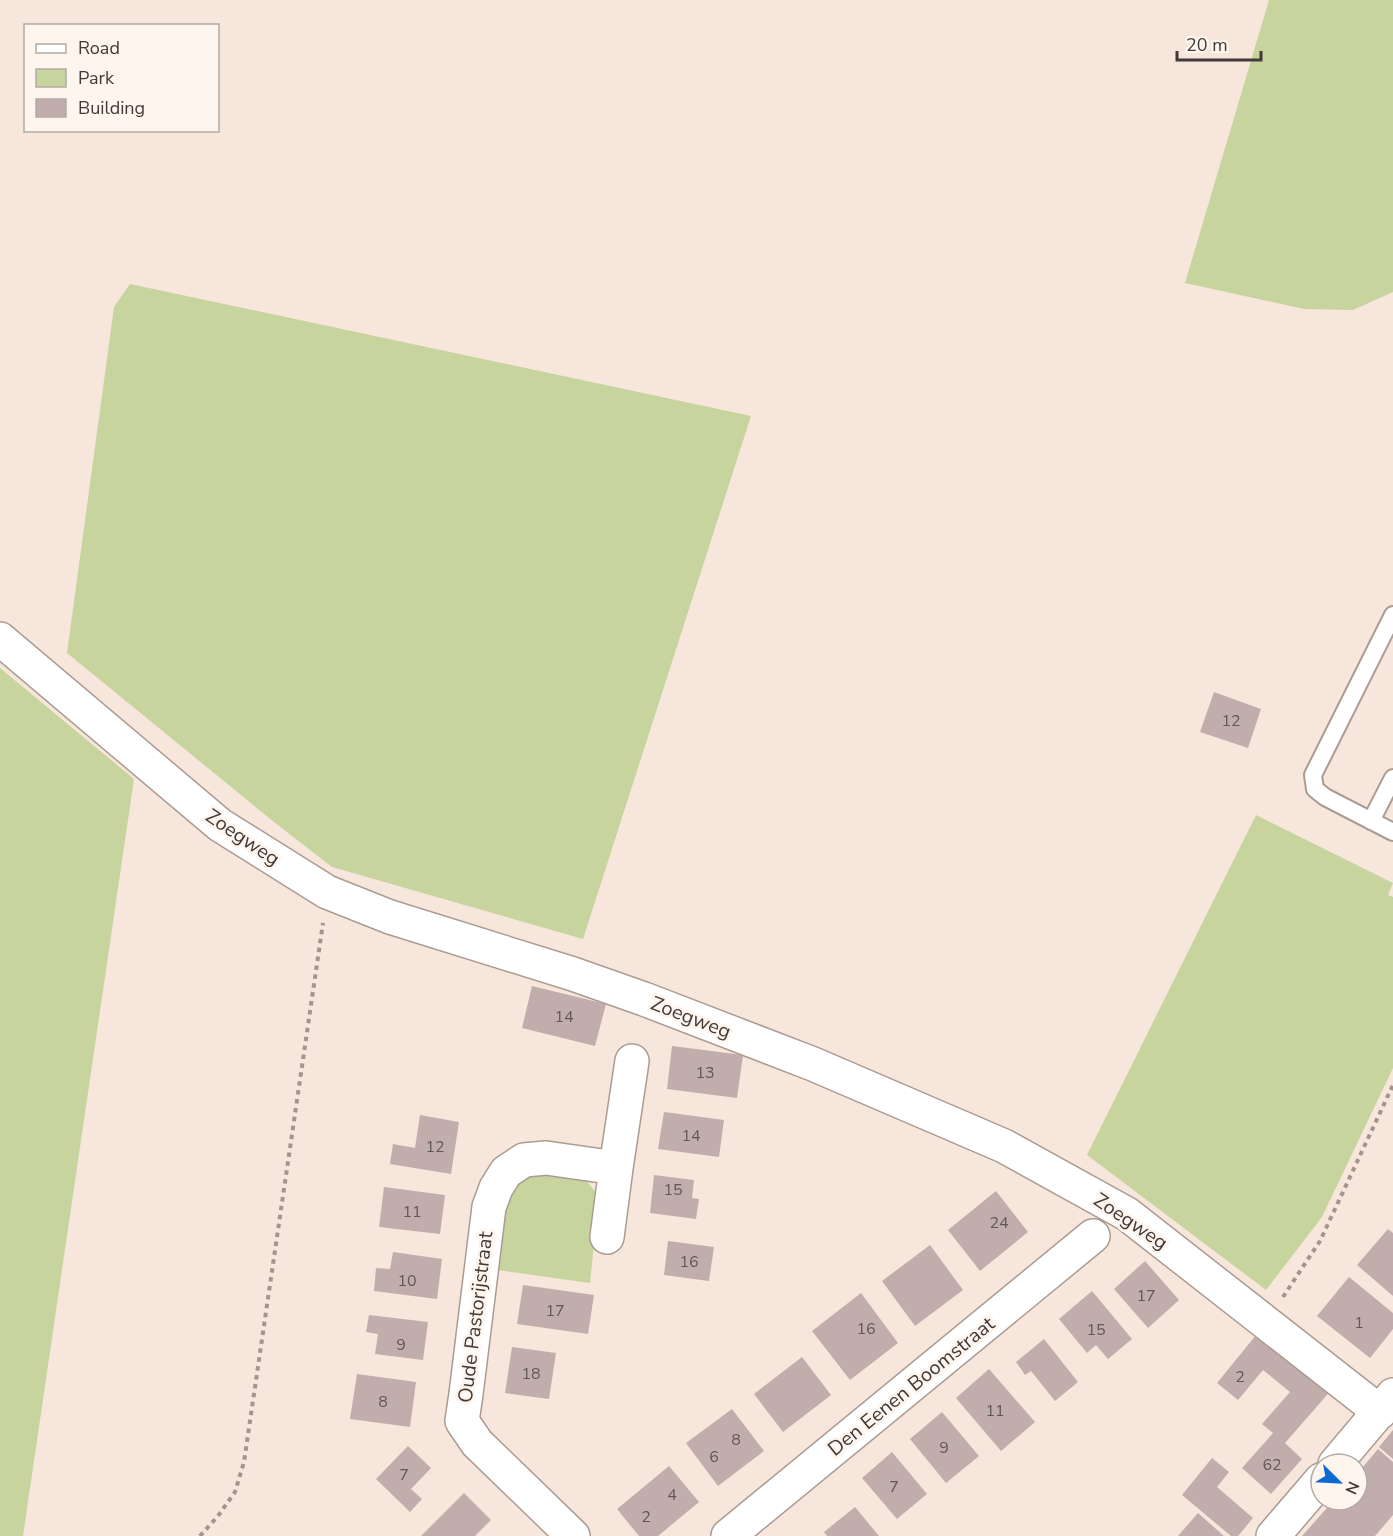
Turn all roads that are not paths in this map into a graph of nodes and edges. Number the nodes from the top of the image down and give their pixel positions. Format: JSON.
{"nodes":[{"id":1,"x":1393,"y":615,"type":"edge"},
{"id":2,"x":0,"y":639,"type":"edge"},
{"id":3,"x":1393,"y":778,"type":"edge"},
{"id":4,"x":1371,"y":821,"type":"junction"},
{"id":5,"x":1393,"y":832,"type":"edge"},
{"id":6,"x":632,"y":1061,"type":"dead end"},
{"id":7,"x":616,"y":1168,"type":"junction"},
{"id":8,"x":1094,"y":1236,"type":"dead end"},
{"id":9,"x":607,"y":1237,"type":"dead end"},
{"id":10,"x":1386,"y":1403,"type":"edge"},
{"id":11,"x":1345,"y":1452,"type":"edge"},
{"id":12,"x":1309,"y":1494,"type":"edge"},
{"id":13,"x":573,"y":1536,"type":"edge"},
{"id":14,"x":728,"y":1536,"type":"edge"},
{"id":15,"x":1273,"y":1536,"type":"edge"}],
"edges":[{"from":1,"to":4,"type":"lane"},
{"from":2,"to":10,"type":"street","name":"Zoegweg"},
{"from":3,"to":4,"type":"lane"},
{"from":4,"to":5,"type":"lane"},
{"from":6,"to":7,"type":"street"},
{"from":7,"to":9,"type":"street"},
{"from":7,"to":13,"type":"street","name":"Oude Pastorijstraat"},
{"from":8,"to":14,"type":"street","name":"Den Eenen Boomstraat"},
{"from":10,"to":11,"type":"street"},
{"from":12,"to":15,"type":"street"}]}
